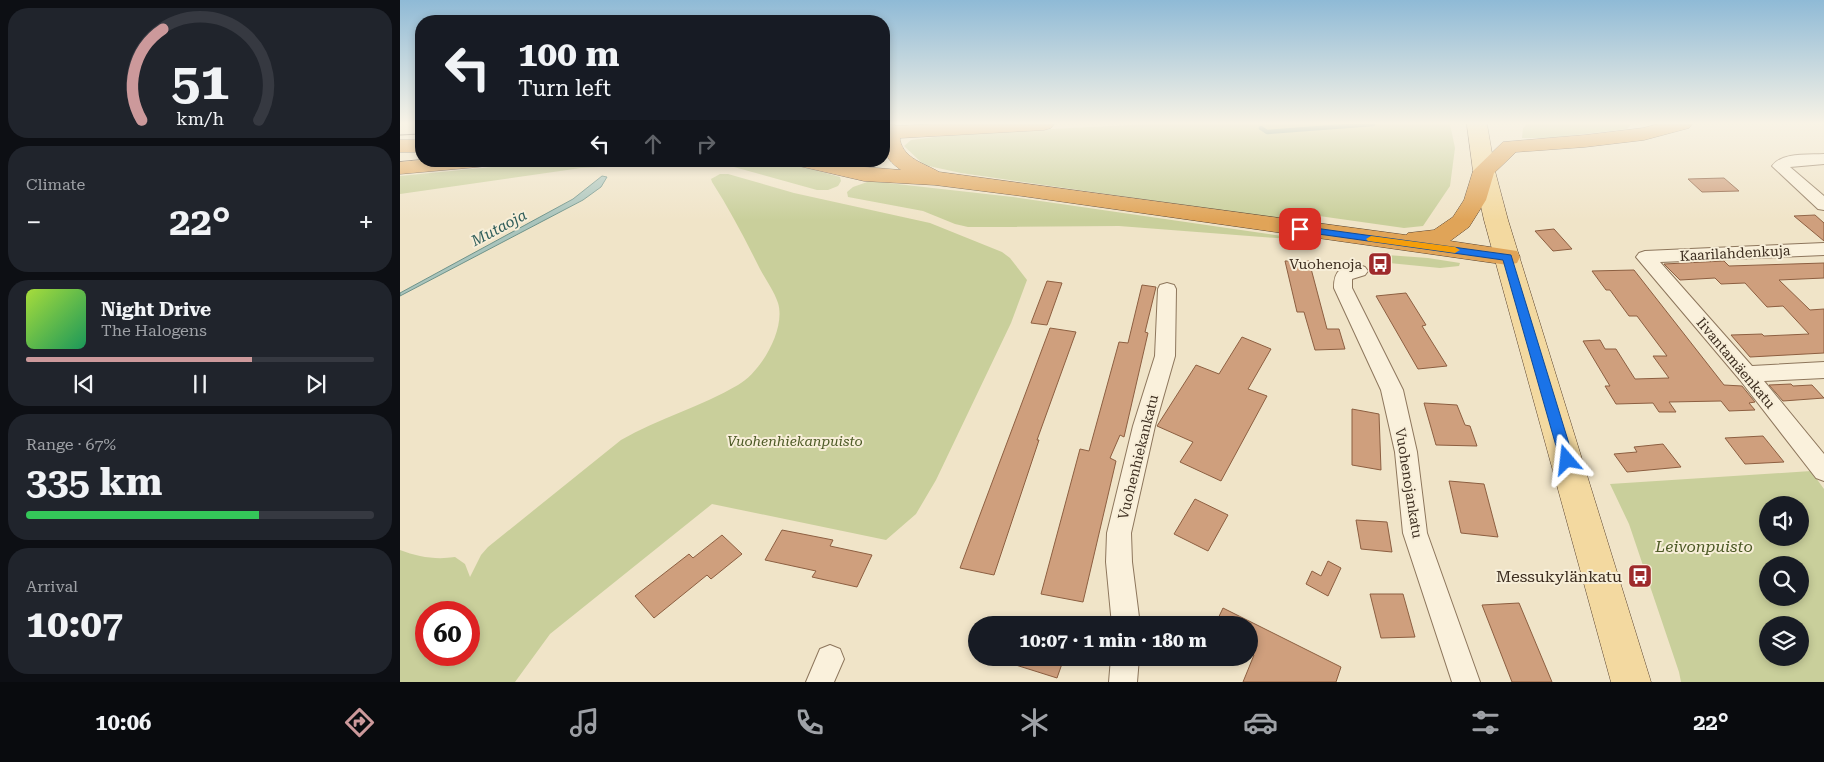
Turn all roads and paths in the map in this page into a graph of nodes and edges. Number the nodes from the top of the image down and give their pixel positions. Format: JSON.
{"nodes":[{"id":1,"x":897,"y":156,"type":"edge"},
{"id":2,"x":1482,"y":156,"type":"edge"},
{"id":3,"x":1500,"y":156,"type":"edge"},
{"id":4,"x":1824,"y":159,"type":"edge"},
{"id":5,"x":415,"y":167,"type":"edge"},
{"id":6,"x":833,"y":167,"type":"edge"},
{"id":7,"x":883,"y":167,"type":"edge"},
{"id":8,"x":400,"y":168,"type":"edge"},
{"id":9,"x":1484,"y":171,"type":"junction"},
{"id":10,"x":902,"y":176,"type":"junction"},
{"id":11,"x":935,"y":178,"type":"junction"},
{"id":12,"x":1824,"y":205,"type":"edge"},
{"id":13,"x":1379,"y":240,"type":"junction"},
{"id":14,"x":1824,"y":248,"type":"edge"},
{"id":15,"x":1508,"y":257,"type":"junction"},
{"id":16,"x":1645,"y":257,"type":"joint"},
{"id":17,"x":1359,"y":271,"type":"dead end"},
{"id":18,"x":1167,"y":289,"type":"dead end"},
{"id":19,"x":1824,"y":370,"type":"edge"},
{"id":20,"x":1747,"y":374,"type":"junction"},
{"id":21,"x":1824,"y":470,"type":"edge"},
{"id":22,"x":1125,"y":616,"type":"edge"},
{"id":23,"x":1124,"y":666,"type":"edge"},
{"id":24,"x":1123,"y":682,"type":"edge"},
{"id":25,"x":1466,"y":682,"type":"edge"},
{"id":26,"x":1632,"y":682,"type":"edge"}],
"edges":[{"from":1,"to":11,"type":"highway"},
{"from":2,"to":9,"type":"main road"},
{"from":3,"to":9,"type":"highway"},
{"from":4,"to":12,"type":"street"},
{"from":5,"to":8,"type":"highway"},
{"from":6,"to":10,"type":"highway"},
{"from":7,"to":10,"type":"highway"},
{"from":9,"to":13,"type":"highway"},
{"from":9,"to":15,"type":"main road"},
{"from":10,"to":11,"type":"highway"},
{"from":11,"to":13,"type":"highway"},
{"from":13,"to":15,"type":"highway"},
{"from":14,"to":16,"type":"street","name":"Kaarilahdenkuja"},
{"from":15,"to":26,"type":"main road"},
{"from":16,"to":20,"type":"street","name":"Iivantamäenkatu"},
{"from":17,"to":25,"type":"street","name":"Vuohenojankatu"},
{"from":18,"to":22,"type":"street","name":"Vuohenhiekankatu"},
{"from":19,"to":20,"type":"street"},
{"from":20,"to":21,"type":"street","name":"Iivantamäenkatu"},
{"from":23,"to":24,"type":"street"}]}
